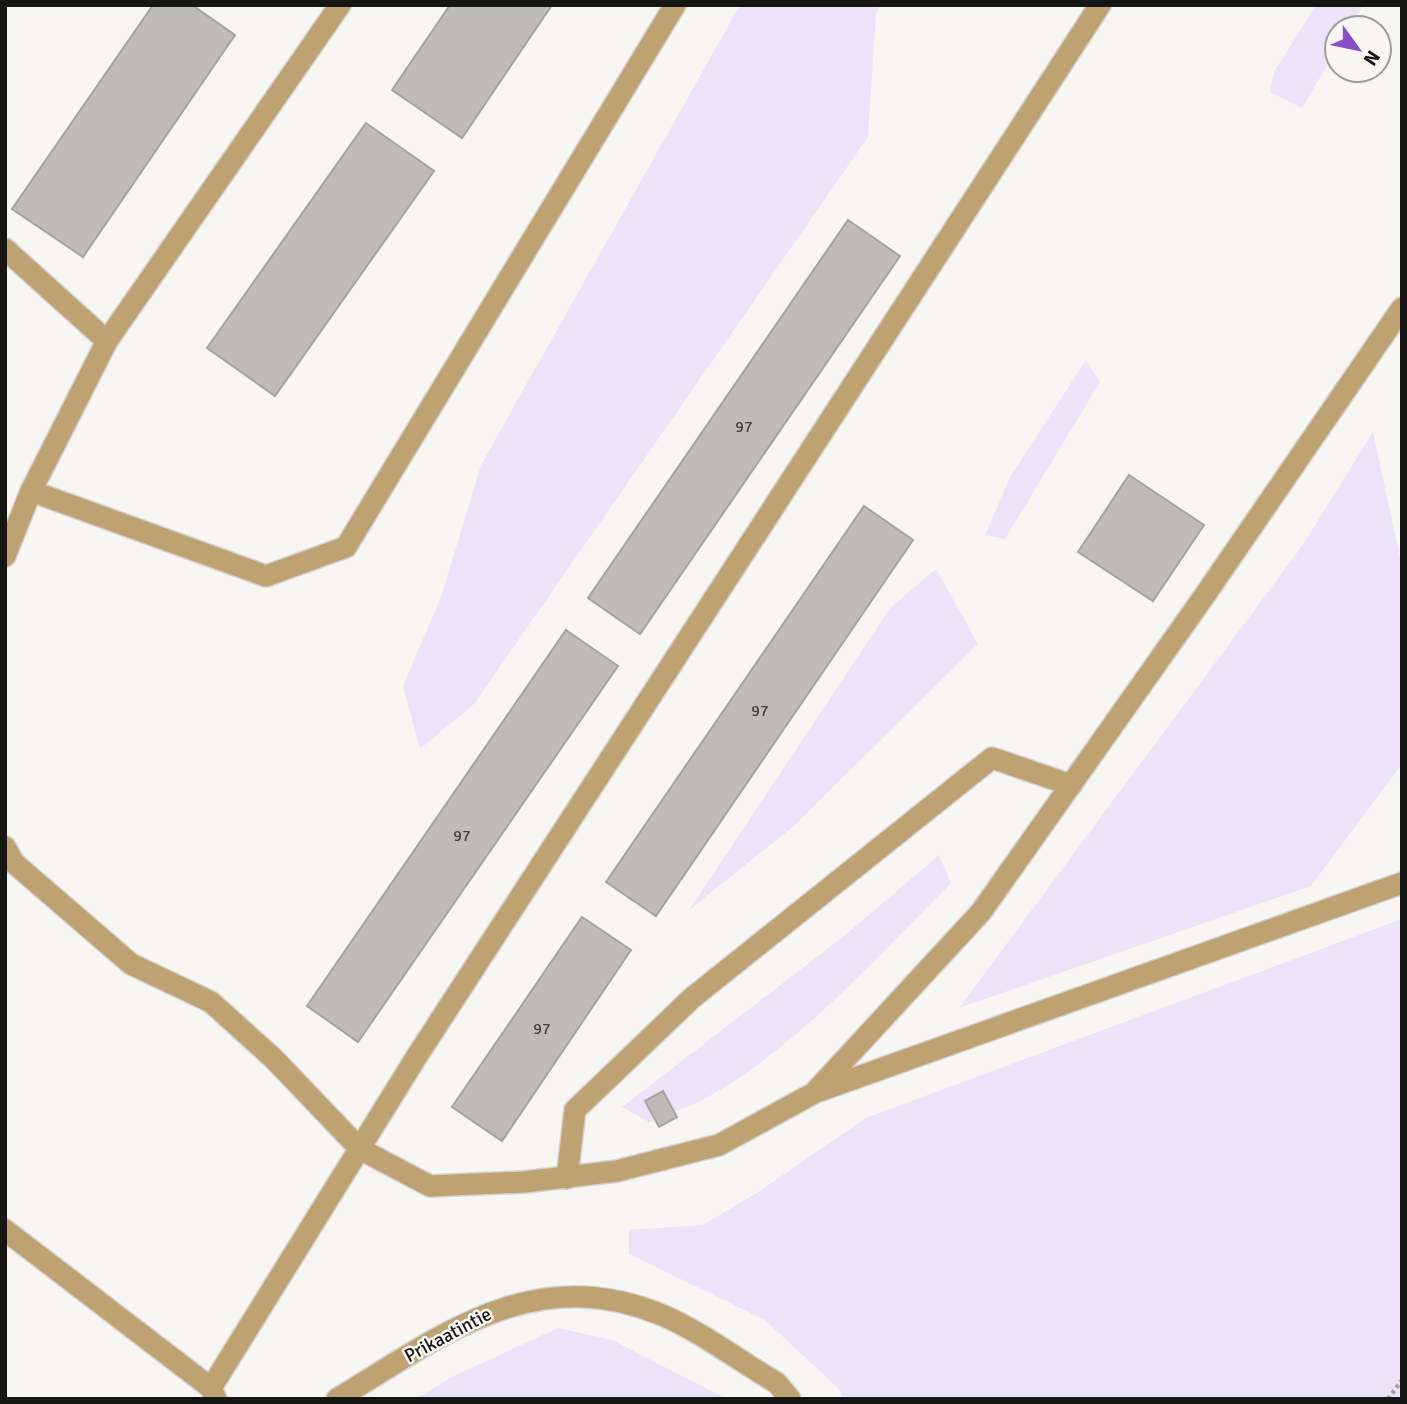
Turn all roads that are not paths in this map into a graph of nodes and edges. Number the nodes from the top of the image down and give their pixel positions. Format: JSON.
{"nodes":[{"id":1,"x":340,"y":5,"type":"edge"},
{"id":2,"x":675,"y":5,"type":"edge"},
{"id":3,"x":1100,"y":5,"type":"edge"},
{"id":4,"x":5,"y":249,"type":"edge"},
{"id":5,"x":1402,"y":308,"type":"edge"},
{"id":6,"x":107,"y":341,"type":"junction"},
{"id":7,"x":31,"y":491,"type":"junction"},
{"id":8,"x":5,"y":556,"type":"edge"},
{"id":9,"x":1071,"y":785,"type":"junction"},
{"id":10,"x":5,"y":847,"type":"edge"},
{"id":11,"x":1402,"y":883,"type":"edge"},
{"id":12,"x":814,"y":1093,"type":"junction"},
{"id":13,"x":360,"y":1149,"type":"junction"},
{"id":14,"x":567,"y":1178,"type":"junction"},
{"id":15,"x":5,"y":1230,"type":"edge"},
{"id":16,"x":213,"y":1394,"type":"edge"},
{"id":17,"x":337,"y":1399,"type":"edge"},
{"id":18,"x":790,"y":1399,"type":"edge"}],
"edges":[{"from":1,"to":6,"type":"street"},
{"from":2,"to":7,"type":"street"},
{"from":3,"to":13,"type":"street"},
{"from":4,"to":6,"type":"street"},
{"from":5,"to":9,"type":"street"},
{"from":6,"to":7,"type":"street"},
{"from":7,"to":8,"type":"street"},
{"from":9,"to":12,"type":"street"},
{"from":9,"to":14,"type":"street"},
{"from":10,"to":13,"type":"street"},
{"from":11,"to":12,"type":"street"},
{"from":12,"to":14,"type":"street"},
{"from":13,"to":14,"type":"street"},
{"from":13,"to":16,"type":"street"},
{"from":15,"to":16,"type":"street"},
{"from":17,"to":18,"type":"street","name":"Prikaatintie"}]}
